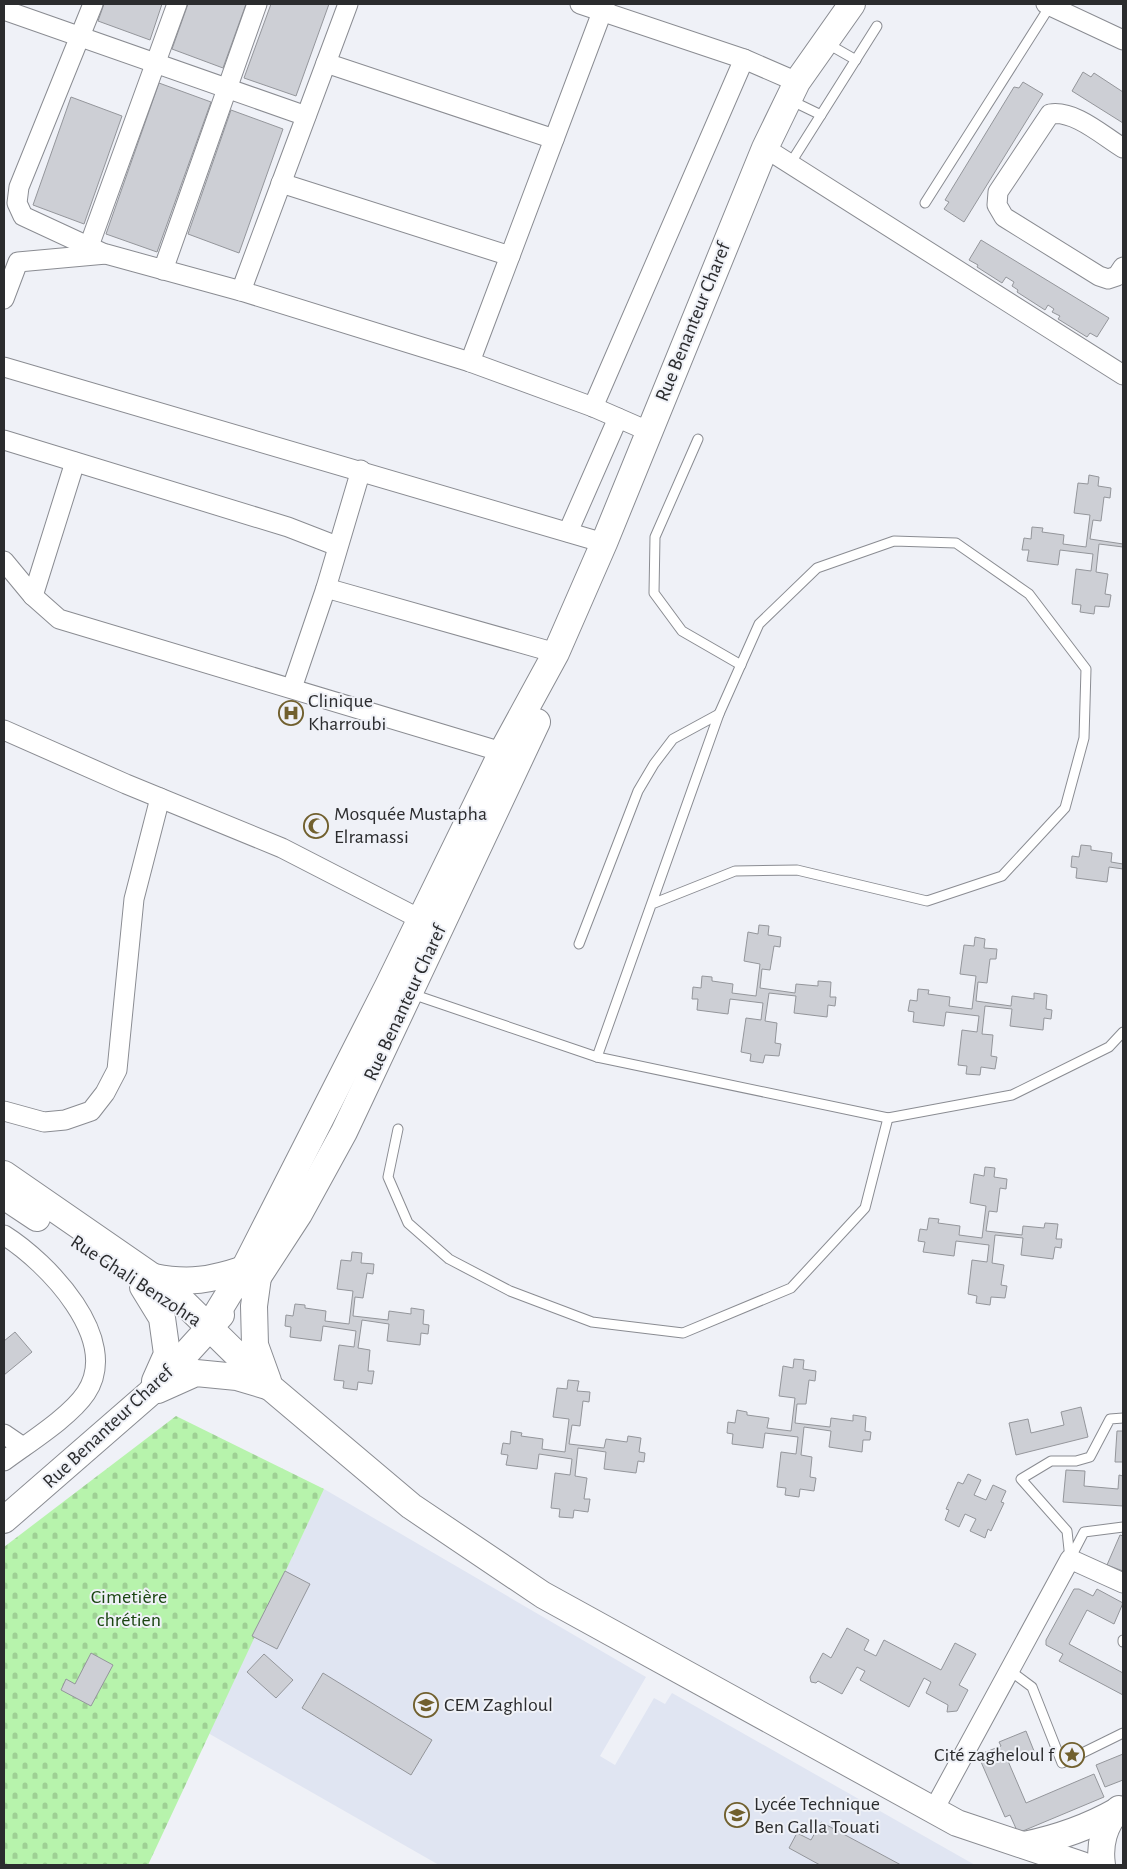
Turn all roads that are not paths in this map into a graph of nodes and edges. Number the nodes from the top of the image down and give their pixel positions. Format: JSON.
{"nodes":[{"id":1,"x":6,"y":4,"type":"edge"},
{"id":2,"x":93,"y":4,"type":"edge"},
{"id":3,"x":177,"y":4,"type":"edge"},
{"id":4,"x":257,"y":4,"type":"edge"},
{"id":5,"x":348,"y":4,"type":"edge"},
{"id":6,"x":580,"y":4,"type":"edge"},
{"id":7,"x":852,"y":4,"type":"edge"},
{"id":8,"x":1048,"y":5,"type":"edge"},
{"id":9,"x":604,"y":8,"type":"edge"},
{"id":10,"x":4,"y":9,"type":"edge"},
{"id":11,"x":877,"y":26,"type":"dead end"},
{"id":12,"x":80,"y":38,"type":"junction"},
{"id":13,"x":1123,"y":40,"type":"edge"},
{"id":14,"x":825,"y":42,"type":"junction"},
{"id":15,"x":744,"y":59,"type":"junction"},
{"id":16,"x":856,"y":60,"type":"junction"},
{"id":17,"x":326,"y":63,"type":"junction"},
{"id":18,"x":154,"y":64,"type":"junction"},
{"id":19,"x":227,"y":88,"type":"junction"},
{"id":20,"x":793,"y":91,"type":"junction"},
{"id":21,"x":821,"y":115,"type":"junction"},
{"id":22,"x":306,"y":116,"type":"junction"},
{"id":23,"x":554,"y":139,"type":"junction"},
{"id":24,"x":765,"y":148,"type":"junction"},
{"id":25,"x":1123,"y":148,"type":"edge"},
{"id":26,"x":790,"y":164,"type":"junction"},
{"id":27,"x":281,"y":183,"type":"junction"},
{"id":28,"x":925,"y":203,"type":"dead end"},
{"id":29,"x":89,"y":246,"type":"junction"},
{"id":30,"x":106,"y":254,"type":"junction"},
{"id":31,"x":510,"y":256,"type":"junction"},
{"id":32,"x":11,"y":262,"type":"edge"},
{"id":33,"x":1123,"y":267,"type":"edge"},
{"id":34,"x":163,"y":270,"type":"junction"},
{"id":35,"x":241,"y":291,"type":"junction"},
{"id":36,"x":4,"y":299,"type":"edge"},
{"id":37,"x":470,"y":362,"type":"junction"},
{"id":38,"x":4,"y":366,"type":"edge"},
{"id":39,"x":1123,"y":375,"type":"edge"},
{"id":40,"x":593,"y":407,"type":"junction"},
{"id":41,"x":618,"y":418,"type":"junction"},
{"id":42,"x":648,"y":431,"type":"junction"},
{"id":43,"x":698,"y":439,"type":"dead end"},
{"id":44,"x":4,"y":440,"type":"edge"},
{"id":45,"x":75,"y":462,"type":"junction"},
{"id":46,"x":361,"y":470,"type":"junction"},
{"id":47,"x":568,"y":532,"type":"junction"},
{"id":48,"x":604,"y":543,"type":"junction"},
{"id":49,"x":337,"y":546,"type":"junction"},
{"id":50,"x":4,"y":561,"type":"edge"},
{"id":51,"x":326,"y":588,"type":"junction"},
{"id":52,"x":33,"y":596,"type":"junction"},
{"id":53,"x":556,"y":653,"type":"junction"},
{"id":54,"x":741,"y":665,"type":"junction"},
{"id":55,"x":292,"y":688,"type":"junction"},
{"id":56,"x":719,"y":714,"type":"junction"},
{"id":57,"x":4,"y":730,"type":"edge"},
{"id":58,"x":502,"y":752,"type":"junction"},
{"id":59,"x":160,"y":798,"type":"junction"},
{"id":60,"x":652,"y":904,"type":"junction"},
{"id":61,"x":420,"y":919,"type":"junction"},
{"id":62,"x":579,"y":944,"type":"dead end"},
{"id":63,"x":399,"y":990,"type":"junction"},
{"id":64,"x":1123,"y":1032,"type":"edge"},
{"id":65,"x":597,"y":1056,"type":"junction"},
{"id":66,"x":4,"y":1111,"type":"edge"},
{"id":67,"x":888,"y":1118,"type":"junction"},
{"id":68,"x":398,"y":1129,"type":"dead end"},
{"id":69,"x":4,"y":1174,"type":"edge"},
{"id":70,"x":4,"y":1196,"type":"edge"},
{"id":71,"x":4,"y":1235,"type":"edge"},
{"id":72,"x":251,"y":1273,"type":"junction"},
{"id":73,"x":148,"y":1282,"type":"junction"},
{"id":74,"x":208,"y":1328,"type":"junction"},
{"id":75,"x":270,"y":1387,"type":"junction"},
{"id":76,"x":150,"y":1393,"type":"junction"},
{"id":77,"x":1123,"y":1418,"type":"edge"},
{"id":78,"x":4,"y":1434,"type":"edge"},
{"id":79,"x":23,"y":1447,"type":"junction"},
{"id":80,"x":4,"y":1461,"type":"edge"},
{"id":81,"x":4,"y":1520,"type":"edge"},
{"id":82,"x":1123,"y":1527,"type":"edge"},
{"id":83,"x":1070,"y":1559,"type":"junction"},
{"id":84,"x":1123,"y":1583,"type":"edge"},
{"id":85,"x":1009,"y":1670,"type":"junction"},
{"id":86,"x":1123,"y":1733,"type":"edge"},
{"id":87,"x":1120,"y":1808,"type":"edge"},
{"id":88,"x":933,"y":1811,"type":"junction"},
{"id":89,"x":1022,"y":1845,"type":"junction"},
{"id":90,"x":1082,"y":1865,"type":"edge"},
{"id":91,"x":1102,"y":1865,"type":"edge"}],
"edges":[{"from":1,"to":10,"type":"street"},
{"from":2,"to":12,"type":"street"},
{"from":3,"to":18,"type":"street"},
{"from":4,"to":19,"type":"street"},
{"from":5,"to":17,"type":"street"},
{"from":6,"to":9,"type":"street"},
{"from":7,"to":14,"type":"main road","name":"Rue Benanteur Charef"},
{"from":8,"to":13,"type":"street"},
{"from":8,"to":28,"type":"lane"},
{"from":9,"to":15,"type":"street"},
{"from":9,"to":23,"type":"street"},
{"from":10,"to":12,"type":"street"},
{"from":11,"to":16,"type":"lane"},
{"from":12,"to":18,"type":"street"},
{"from":12,"to":29,"type":"street"},
{"from":14,"to":16,"type":"lane"},
{"from":14,"to":20,"type":"main road","name":"Rue Benanteur Charef"},
{"from":15,"to":20,"type":"street"},
{"from":15,"to":40,"type":"street"},
{"from":16,"to":21,"type":"lane"},
{"from":17,"to":22,"type":"street"},
{"from":17,"to":23,"type":"street"},
{"from":18,"to":19,"type":"street"},
{"from":18,"to":29,"type":"street"},
{"from":19,"to":22,"type":"street"},
{"from":19,"to":34,"type":"street"},
{"from":20,"to":21,"type":"lane"},
{"from":20,"to":24,"type":"main road","name":"Rue Benanteur Charef"},
{"from":21,"to":26,"type":"lane"},
{"from":22,"to":27,"type":"street"},
{"from":23,"to":31,"type":"street"},
{"from":24,"to":26,"type":"street"},
{"from":24,"to":42,"type":"main road","name":"Rue Benanteur Charef"},
{"from":25,"to":33,"type":"street"},
{"from":26,"to":39,"type":"street"},
{"from":27,"to":31,"type":"street"},
{"from":27,"to":35,"type":"street"},
{"from":29,"to":30,"type":"street"},
{"from":30,"to":32,"type":"street"},
{"from":30,"to":34,"type":"street"},
{"from":31,"to":37,"type":"street"},
{"from":32,"to":36,"type":"street"},
{"from":34,"to":35,"type":"street"},
{"from":35,"to":37,"type":"street"},
{"from":37,"to":40,"type":"street"},
{"from":38,"to":46,"type":"street"},
{"from":40,"to":41,"type":"street"},
{"from":41,"to":42,"type":"street"},
{"from":41,"to":47,"type":"street"},
{"from":42,"to":48,"type":"main road","name":"Rue Benanteur Charef"},
{"from":43,"to":54,"type":"lane"},
{"from":44,"to":45,"type":"street"},
{"from":45,"to":49,"type":"street"},
{"from":45,"to":52,"type":"street"},
{"from":46,"to":47,"type":"street"},
{"from":46,"to":49,"type":"street"},
{"from":47,"to":48,"type":"street"},
{"from":48,"to":53,"type":"main road","name":"Rue Benanteur Charef"},
{"from":49,"to":51,"type":"street"},
{"from":50,"to":52,"type":"street"},
{"from":51,"to":53,"type":"street"},
{"from":51,"to":55,"type":"street"},
{"from":52,"to":55,"type":"street"},
{"from":53,"to":58,"type":"main road","name":"Rue Benanteur Charef"},
{"from":53,"to":63,"type":"main road","name":"Rue Benanteur Charef"},
{"from":54,"to":56,"type":"lane"},
{"from":54,"to":60,"type":"lane"},
{"from":55,"to":58,"type":"street"},
{"from":56,"to":60,"type":"lane"},
{"from":56,"to":62,"type":"lane"},
{"from":57,"to":59,"type":"street"},
{"from":58,"to":61,"type":"main road","name":"Rue Benanteur Charef"},
{"from":59,"to":61,"type":"street"},
{"from":59,"to":66,"type":"street"},
{"from":60,"to":65,"type":"lane"},
{"from":61,"to":63,"type":"main road","name":"Rue Benanteur Charef"},
{"from":63,"to":65,"type":"lane"},
{"from":63,"to":72,"type":"main road","name":"Rue Benanteur Charef"},
{"from":64,"to":67,"type":"lane"},
{"from":65,"to":67,"type":"lane"},
{"from":67,"to":68,"type":"lane"},
{"from":69,"to":73,"type":"main road","name":"Rue Ghali Benzohra"},
{"from":70,"to":73,"type":"main road","name":"Rue Ghali Benzohra"},
{"from":71,"to":79,"type":"street"},
{"from":72,"to":73,"type":"main road"},
{"from":72,"to":74,"type":"main road","name":"Rue Benanteur Charef"},
{"from":72,"to":75,"type":"main road"},
{"from":73,"to":74,"type":"main road","name":"Rue Ghali Benzohra"},
{"from":73,"to":76,"type":"main road"},
{"from":74,"to":75,"type":"main road","name":"Rue Ghali Benzohra"},
{"from":74,"to":76,"type":"main road","name":"Rue Benanteur Charef"},
{"from":75,"to":76,"type":"main road"},
{"from":75,"to":88,"type":"main road","name":"Rue Ghali Benzohra"},
{"from":76,"to":81,"type":"main road","name":"Rue Benanteur Charef"},
{"from":77,"to":83,"type":"lane"},
{"from":78,"to":79,"type":"street"},
{"from":79,"to":80,"type":"street"},
{"from":82,"to":83,"type":"lane"},
{"from":83,"to":84,"type":"street"},
{"from":83,"to":85,"type":"street"},
{"from":85,"to":86,"type":"lane"},
{"from":85,"to":88,"type":"street"},
{"from":87,"to":89,"type":"main road"},
{"from":87,"to":91,"type":"main road"},
{"from":88,"to":89,"type":"main road","name":"Rue Ghali Benzohra"},
{"from":89,"to":90,"type":"main road","name":"Rue Ghali Benzohra"}]}
